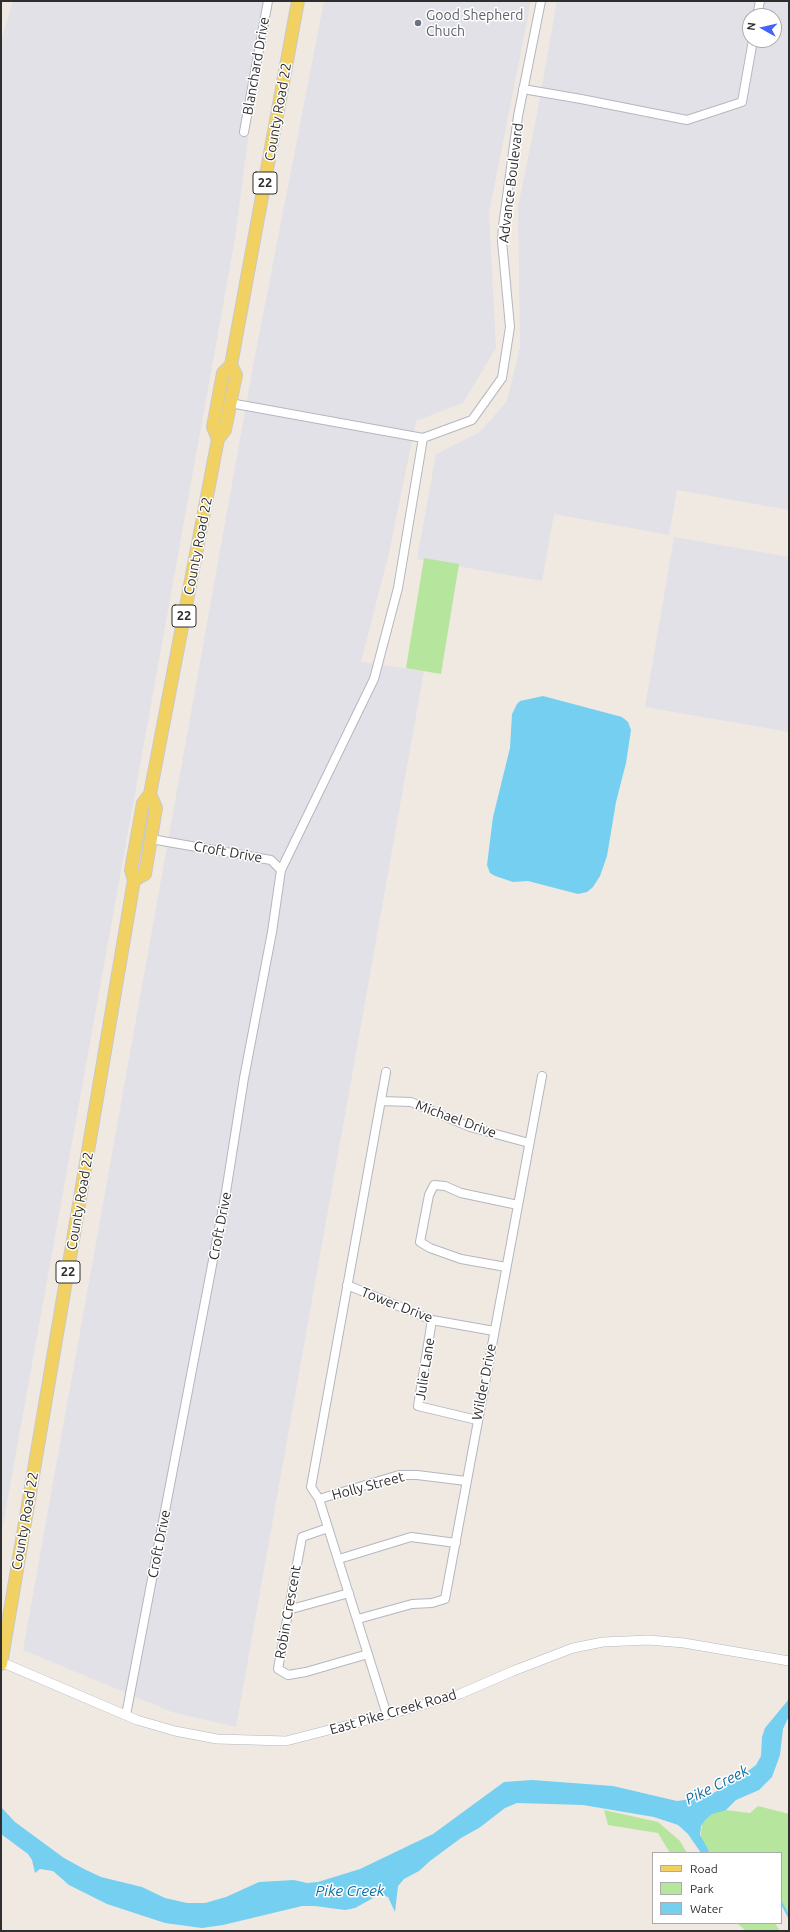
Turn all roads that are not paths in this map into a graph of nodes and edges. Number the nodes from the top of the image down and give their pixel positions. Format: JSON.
{"nodes":[{"id":1,"x":268,"y":1,"type":"edge"},
{"id":2,"x":298,"y":1,"type":"edge"},
{"id":3,"x":541,"y":1,"type":"edge"},
{"id":4,"x":752,"y":48,"type":"edge"},
{"id":5,"x":523,"y":89,"type":"junction"},
{"id":6,"x":244,"y":132,"type":"dead end"},
{"id":7,"x":231,"y":365,"type":"junction"},
{"id":8,"x":230,"y":403,"type":"junction"},
{"id":9,"x":423,"y":438,"type":"junction"},
{"id":10,"x":218,"y":439,"type":"junction"},
{"id":11,"x":150,"y":794,"type":"junction"},
{"id":12,"x":151,"y":839,"type":"junction"},
{"id":13,"x":281,"y":870,"type":"junction"},
{"id":14,"x":134,"y":880,"type":"junction"},
{"id":15,"x":386,"y":1072,"type":"dead end"},
{"id":16,"x":542,"y":1076,"type":"dead end"},
{"id":17,"x":381,"y":1101,"type":"junction"},
{"id":18,"x":529,"y":1143,"type":"junction"},
{"id":19,"x":518,"y":1205,"type":"junction"},
{"id":20,"x":506,"y":1267,"type":"junction"},
{"id":21,"x":347,"y":1286,"type":"junction"},
{"id":22,"x":432,"y":1320,"type":"junction"},
{"id":23,"x":494,"y":1331,"type":"junction"},
{"id":24,"x":477,"y":1420,"type":"junction"},
{"id":25,"x":466,"y":1481,"type":"junction"},
{"id":26,"x":319,"y":1499,"type":"junction"},
{"id":27,"x":328,"y":1528,"type":"junction"},
{"id":28,"x":456,"y":1543,"type":"junction"},
{"id":29,"x":338,"y":1559,"type":"junction"},
{"id":30,"x":349,"y":1593,"type":"junction"},
{"id":31,"x":288,"y":1610,"type":"junction"},
{"id":32,"x":358,"y":1619,"type":"junction"},
{"id":33,"x":368,"y":1654,"type":"junction"},
{"id":34,"x":789,"y":1661,"type":"edge"},
{"id":35,"x":1,"y":1663,"type":"edge"},
{"id":36,"x":126,"y":1715,"type":"junction"},
{"id":37,"x":388,"y":1715,"type":"junction"}],
"edges":[{"from":1,"to":6,"type":"street","name":"Blanchard Drive"},
{"from":2,"to":7,"type":"main road","name":"County Road 22","number":"22"},
{"from":3,"to":5,"type":"street","name":"Advance Boulevard"},
{"from":4,"to":5,"type":"street"},
{"from":5,"to":9,"type":"street","name":"Advance Boulevard"},
{"from":7,"to":8,"type":"main road","name":"County Road 22","number":"22"},
{"from":7,"to":10,"type":"main road","name":"County Road 22","number":"22"},
{"from":8,"to":9,"type":"street"},
{"from":8,"to":10,"type":"main road","name":"County Road 22","number":"22"},
{"from":9,"to":13,"type":"street"},
{"from":10,"to":11,"type":"main road","name":"County Road 22","number":"22"},
{"from":11,"to":12,"type":"main road","name":"County Road 22","number":"22"},
{"from":11,"to":14,"type":"main road","name":"County Road 22","number":"22"},
{"from":12,"to":13,"type":"street","name":"Croft Drive"},
{"from":12,"to":14,"type":"main road","name":"County Road 22","number":"22"},
{"from":13,"to":36,"type":"street","name":"Croft Drive"},
{"from":14,"to":35,"type":"main road","name":"County Road 22","number":"22"},
{"from":15,"to":17,"type":"street"},
{"from":16,"to":18,"type":"street","name":"Wilder Drive"},
{"from":17,"to":18,"type":"street","name":"Michael Drive"},
{"from":17,"to":21,"type":"street"},
{"from":18,"to":19,"type":"street","name":"Wilder Drive"},
{"from":19,"to":20,"type":"street","name":"Wilder Drive"},
{"from":19,"to":20,"type":"street"},
{"from":20,"to":23,"type":"street","name":"Wilder Drive"},
{"from":21,"to":22,"type":"street","name":"Tower Drive"},
{"from":21,"to":26,"type":"street"},
{"from":22,"to":23,"type":"street","name":"Tower Drive"},
{"from":22,"to":24,"type":"street","name":"Julie Lane"},
{"from":23,"to":24,"type":"street","name":"Wilder Drive"},
{"from":24,"to":25,"type":"street","name":"Wilder Drive"},
{"from":25,"to":26,"type":"street","name":"Holly Street"},
{"from":25,"to":28,"type":"street","name":"Wilder Drive"},
{"from":26,"to":27,"type":"street"},
{"from":27,"to":29,"type":"street"},
{"from":27,"to":31,"type":"street","name":"Robin Crescent"},
{"from":28,"to":29,"type":"street"},
{"from":28,"to":32,"type":"street","name":"Wilder Drive"},
{"from":29,"to":30,"type":"street"},
{"from":30,"to":31,"type":"street"},
{"from":30,"to":32,"type":"street"},
{"from":31,"to":33,"type":"street","name":"Robin Crescent"},
{"from":32,"to":33,"type":"street"},
{"from":33,"to":37,"type":"street"},
{"from":34,"to":37,"type":"street","name":"East Pike Creek Road"},
{"from":35,"to":36,"type":"street","name":"East Pike Creek Road"},
{"from":36,"to":37,"type":"street","name":"East Pike Creek Road"}]}
